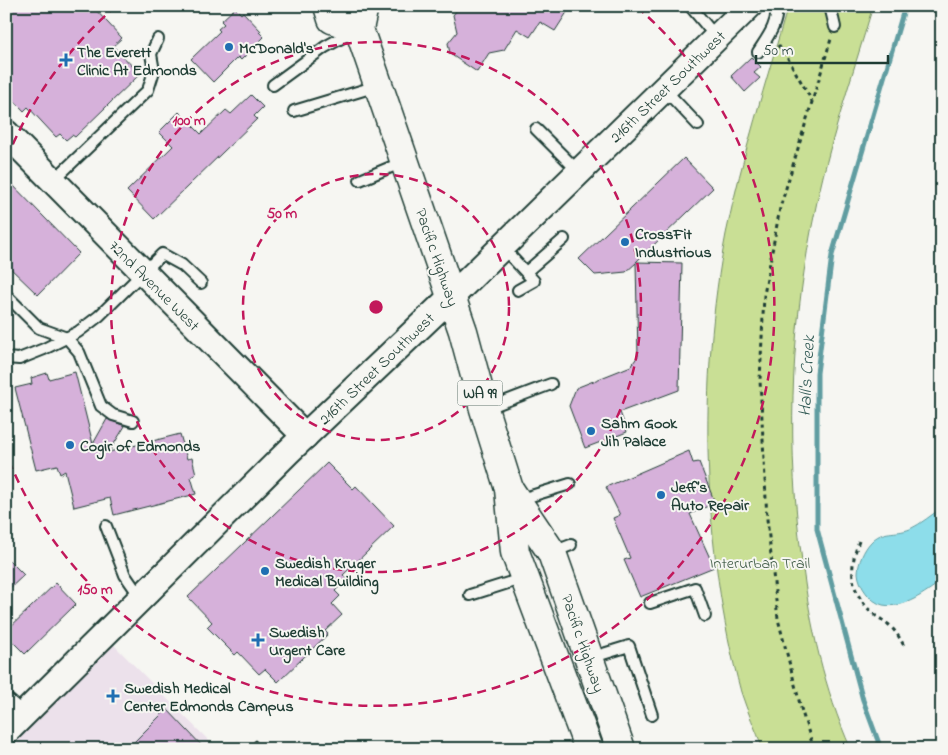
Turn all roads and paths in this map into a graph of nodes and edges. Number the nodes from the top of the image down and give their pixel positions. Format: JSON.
{"nodes":[{"id":1,"x":328,"y":6,"type":"edge"},
{"id":2,"x":690,"y":6,"type":"edge"},
{"id":3,"x":749,"y":6,"type":"edge"},
{"id":4,"x":776,"y":6,"type":"edge"},
{"id":5,"x":830,"y":6,"type":"edge"},
{"id":6,"x":362,"y":17,"type":"edge"},
{"id":7,"x":835,"y":27,"type":"joint"},
{"id":8,"x":770,"y":33,"type":"junction"},
{"id":9,"x":716,"y":38,"type":"junction"},
{"id":10,"x":158,"y":39,"type":"dead end"},
{"id":11,"x":758,"y":52,"type":"dead end"},
{"id":12,"x":272,"y":85,"type":"dead end"},
{"id":13,"x":378,"y":86,"type":"junction"},
{"id":14,"x":664,"y":88,"type":"junction"},
{"id":15,"x":812,"y":102,"type":"junction"},
{"id":16,"x":294,"y":111,"type":"dead end"},
{"id":17,"x":698,"y":125,"type":"dead end"},
{"id":18,"x":536,"y":129,"type":"dead end"},
{"id":19,"x":6,"y":133,"type":"edge"},
{"id":20,"x":404,"y":161,"type":"junction"},
{"id":21,"x":579,"y":172,"type":"junction"},
{"id":22,"x":360,"y":180,"type":"dead end"},
{"id":23,"x":53,"y":181,"type":"junction"},
{"id":24,"x":564,"y":239,"type":"dead end"},
{"id":25,"x":502,"y":247,"type":"junction"},
{"id":26,"x":526,"y":272,"type":"junction"},
{"id":27,"x":143,"y":273,"type":"junction"},
{"id":28,"x":202,"y":284,"type":"dead end"},
{"id":29,"x":518,"y":290,"type":"dead end"},
{"id":30,"x":6,"y":296,"type":"edge"},
{"id":31,"x":451,"y":297,"type":"junction"},
{"id":32,"x":67,"y":338,"type":"junction"},
{"id":33,"x":6,"y":358,"type":"edge"},
{"id":34,"x":551,"y":384,"type":"dead end"},
{"id":35,"x":484,"y":409,"type":"junction"},
{"id":36,"x":133,"y":421,"type":"dead end"},
{"id":37,"x":305,"y":436,"type":"junction"},
{"id":38,"x":570,"y":484,"type":"dead end"},
{"id":39,"x":513,"y":494,"type":"junction"},
{"id":40,"x":106,"y":526,"type":"dead end"},
{"id":41,"x":859,"y":541,"type":"dead end"},
{"id":42,"x":525,"y":577,"type":"junction"},
{"id":43,"x":470,"y":595,"type":"dead end"},
{"id":44,"x":141,"y":598,"type":"junction"},
{"id":45,"x":650,"y":603,"type":"dead end"},
{"id":46,"x":705,"y":616,"type":"dead end"},
{"id":47,"x":904,"y":646,"type":"dead end"},
{"id":48,"x":589,"y":658,"type":"junction"},
{"id":49,"x":652,"y":715,"type":"dead end"},
{"id":50,"x":11,"y":718,"type":"edge"},
{"id":51,"x":258,"y":740,"type":"dead end"},
{"id":52,"x":248,"y":749,"type":"edge"},
{"id":53,"x":589,"y":749,"type":"edge"},
{"id":54,"x":621,"y":749,"type":"edge"},
{"id":55,"x":814,"y":749,"type":"edge"}],
"edges":[{"from":1,"to":6,"type":"highway"},
{"from":2,"to":9,"type":"lane"},
{"from":3,"to":9,"type":"street","name":"216th Street Southwest"},
{"from":4,"to":8,"type":"lane"},
{"from":5,"to":7,"type":"lane"},
{"from":6,"to":12,"type":"lane"},
{"from":6,"to":13,"type":"highway","name":"Pacific Highway","number":"WA 99"},
{"from":7,"to":15,"type":"path"},
{"from":8,"to":11,"type":"lane"},
{"from":8,"to":15,"type":"path"},
{"from":9,"to":14,"type":"street","name":"216th Street Southwest"},
{"from":10,"to":23,"type":"lane"},
{"from":13,"to":16,"type":"lane"},
{"from":13,"to":20,"type":"highway","name":"Pacific Highway","number":"WA 99"},
{"from":14,"to":17,"type":"lane"},
{"from":14,"to":21,"type":"street","name":"216th Street Southwest"},
{"from":15,"to":55,"type":"path"},
{"from":18,"to":21,"type":"lane"},
{"from":19,"to":23,"type":"street","name":"72nd Avenue West"},
{"from":20,"to":22,"type":"lane"},
{"from":20,"to":31,"type":"highway","name":"Pacific Highway","number":"WA 99"},
{"from":21,"to":25,"type":"street","name":"216th Street Southwest"},
{"from":23,"to":27,"type":"street","name":"72nd Avenue West"},
{"from":24,"to":26,"type":"lane"},
{"from":25,"to":26,"type":"lane"},
{"from":25,"to":31,"type":"street","name":"216th Street Southwest"},
{"from":26,"to":29,"type":"lane"},
{"from":27,"to":28,"type":"lane"},
{"from":27,"to":32,"type":"lane"},
{"from":27,"to":37,"type":"street","name":"72nd Avenue West"},
{"from":30,"to":32,"type":"lane"},
{"from":31,"to":35,"type":"highway","name":"Pacific Highway","number":"WA 99"},
{"from":31,"to":37,"type":"street","name":"216th Street Southwest"},
{"from":32,"to":33,"type":"lane"},
{"from":32,"to":36,"type":"lane"},
{"from":34,"to":35,"type":"lane"},
{"from":35,"to":39,"type":"highway","name":"Pacific Highway","number":"WA 99"},
{"from":37,"to":44,"type":"street","name":"216th Street Southwest"},
{"from":38,"to":39,"type":"lane"},
{"from":39,"to":42,"type":"highway","name":"Pacific Highway","number":"WA 99"},
{"from":39,"to":48,"type":"highway","name":"Pacific Highway","number":"WA 99"},
{"from":40,"to":44,"type":"lane"},
{"from":41,"to":47,"type":"path"},
{"from":42,"to":43,"type":"lane"},
{"from":42,"to":53,"type":"highway","name":"Pacific Highway","number":"WA 99"},
{"from":44,"to":50,"type":"street","name":"216th Street Southwest"},
{"from":45,"to":46,"type":"lane"},
{"from":48,"to":49,"type":"lane"},
{"from":48,"to":54,"type":"highway","name":"Pacific Highway","number":"WA 99"},
{"from":51,"to":52,"type":"path"}]}
